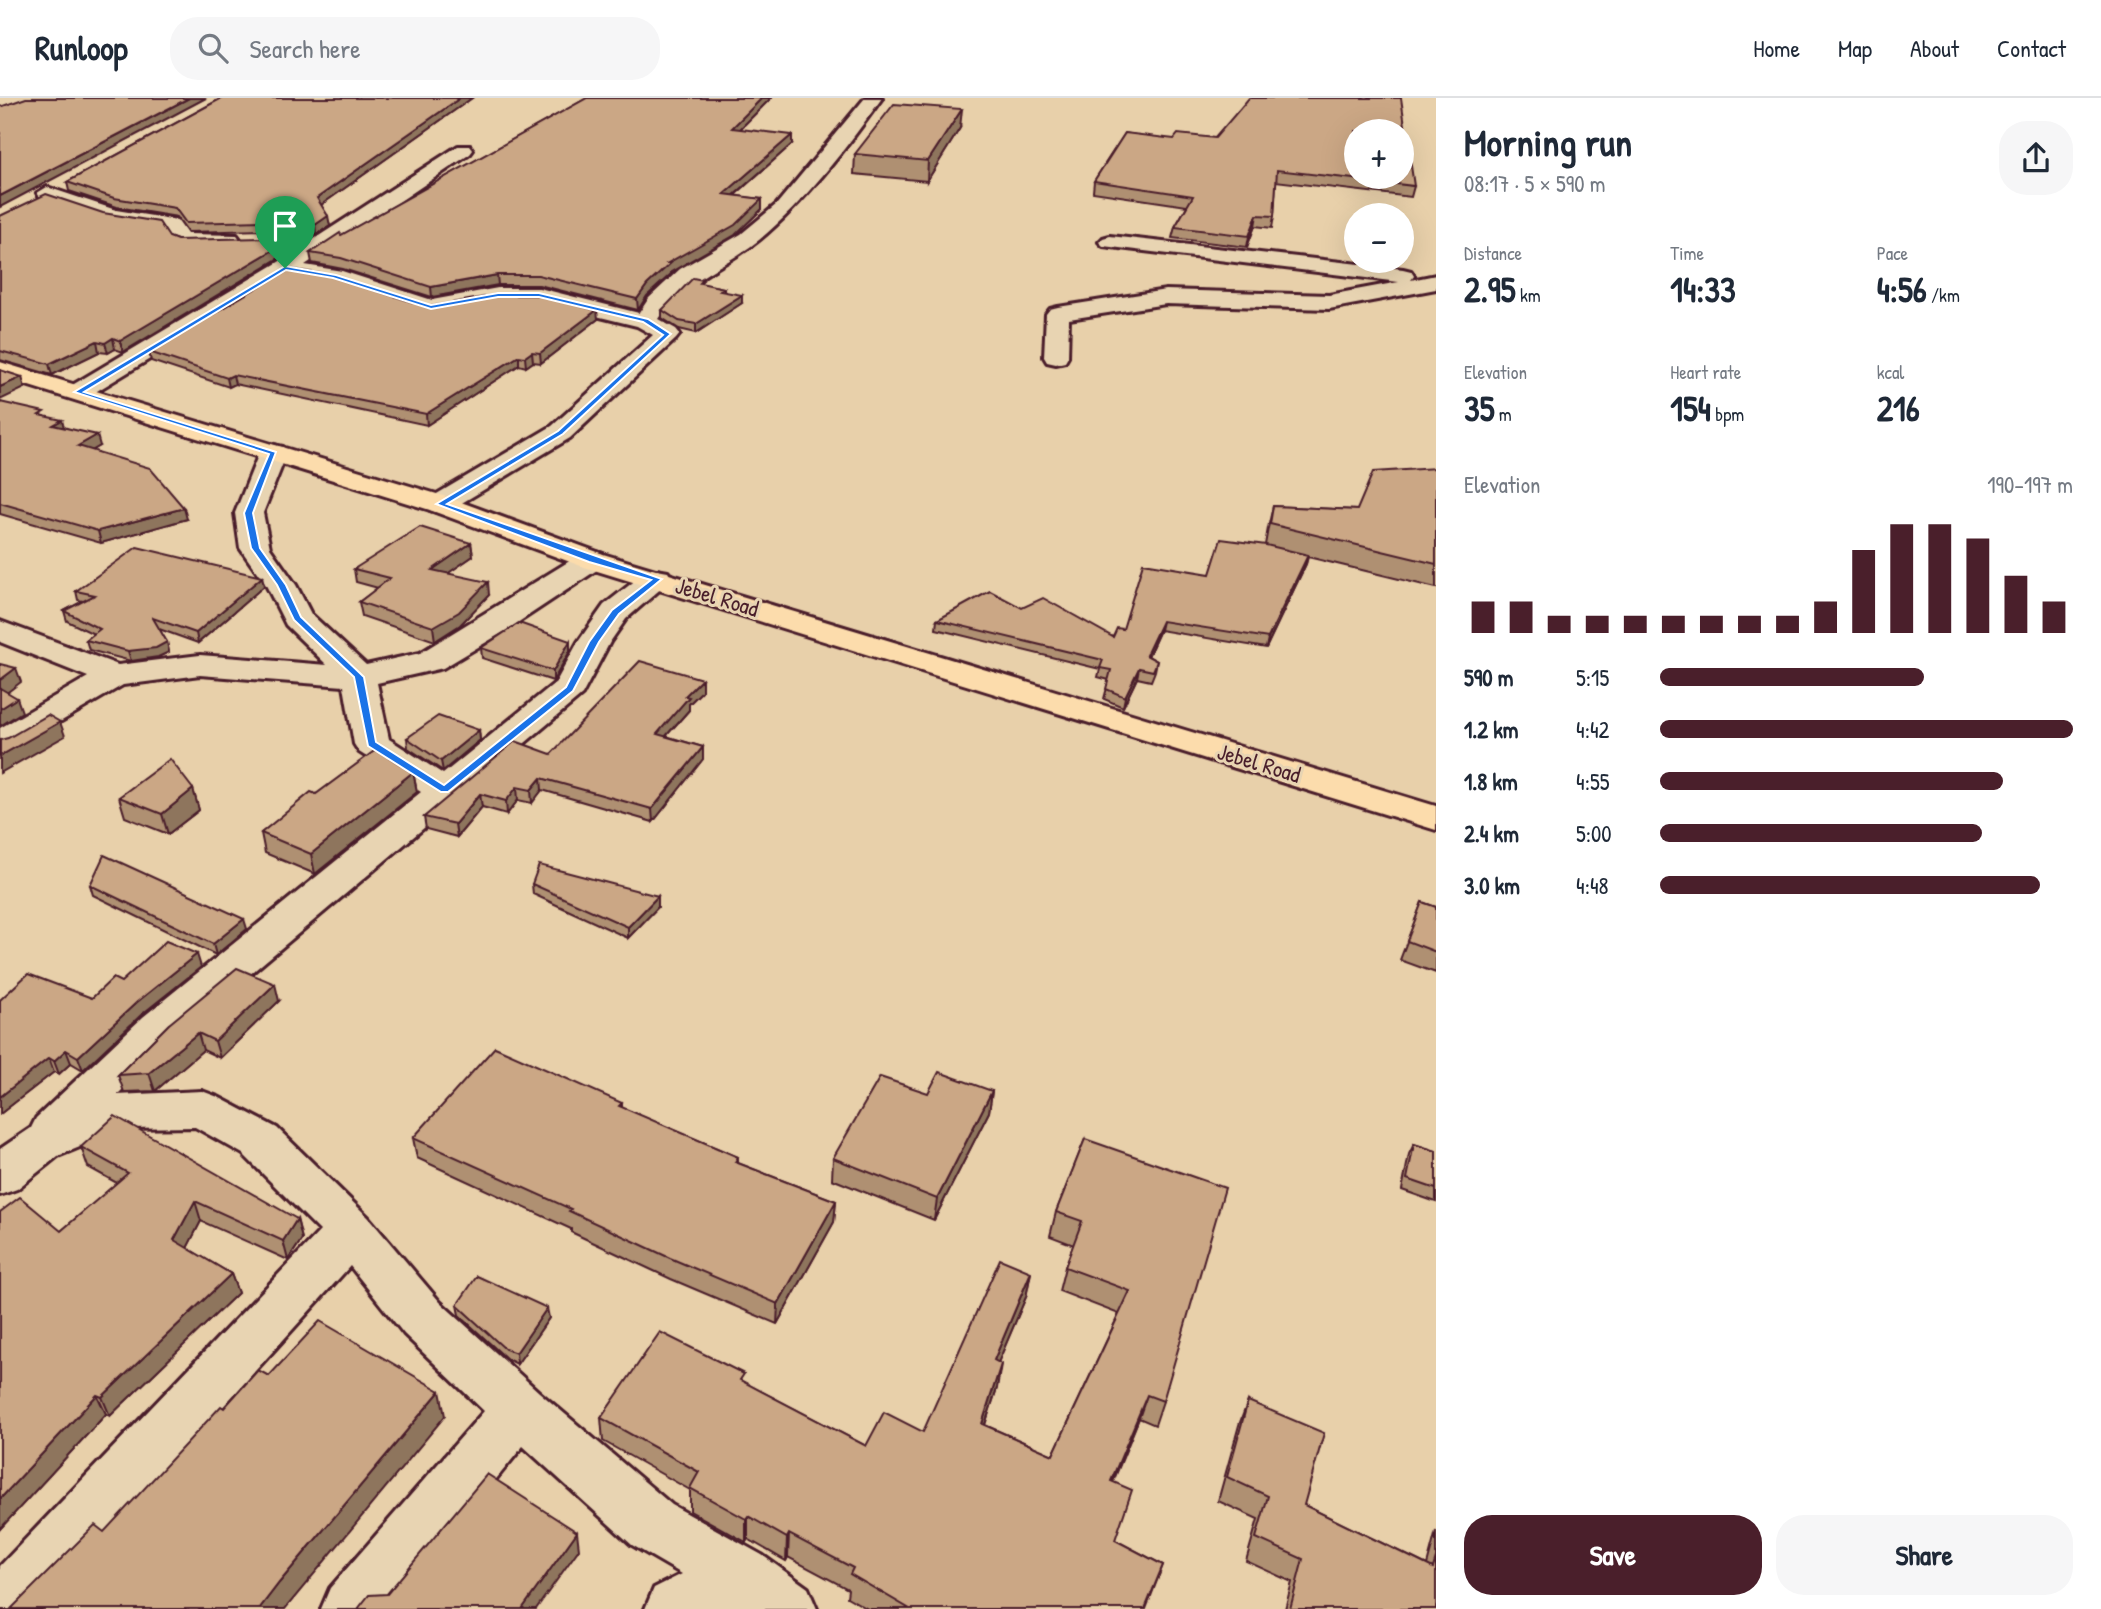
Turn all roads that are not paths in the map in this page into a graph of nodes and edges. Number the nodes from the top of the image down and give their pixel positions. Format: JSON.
{"nodes":[{"id":1,"x":874,"y":98,"type":"edge"},
{"id":2,"x":464,"y":150,"type":"dead end"},
{"id":3,"x":69,"y":182,"type":"edge"},
{"id":4,"x":47,"y":193,"type":"junction"},
{"id":5,"x":26,"y":204,"type":"edge"},
{"id":6,"x":113,"y":216,"type":"junction"},
{"id":7,"x":75,"y":221,"type":"edge"},
{"id":8,"x":253,"y":239,"type":"edge"},
{"id":9,"x":288,"y":241,"type":"edge"},
{"id":10,"x":1110,"y":242,"type":"dead end"},
{"id":11,"x":322,"y":244,"type":"junction"},
{"id":12,"x":1265,"y":260,"type":"junction"},
{"id":13,"x":285,"y":268,"type":"junction"},
{"id":14,"x":1436,"y":281,"type":"edge"},
{"id":15,"x":1166,"y":298,"type":"junction"},
{"id":16,"x":645,"y":321,"type":"junction"},
{"id":17,"x":1056,"y":357,"type":"dead end"},
{"id":18,"x":3,"y":372,"type":"edge"},
{"id":19,"x":78,"y":392,"type":"junction"},
{"id":20,"x":274,"y":453,"type":"junction"},
{"id":21,"x":440,"y":504,"type":"junction"},
{"id":22,"x":592,"y":560,"type":"junction"},
{"id":23,"x":657,"y":579,"type":"junction"},
{"id":24,"x":0,"y":631,"type":"edge"},
{"id":25,"x":114,"y":676,"type":"junction"},
{"id":26,"x":359,"y":677,"type":"junction"},
{"id":27,"x":0,"y":743,"type":"edge"},
{"id":28,"x":444,"y":790,"type":"junction"},
{"id":29,"x":1436,"y":818,"type":"edge"},
{"id":30,"x":41,"y":1143,"type":"junction"},
{"id":31,"x":0,"y":1176,"type":"edge"},
{"id":32,"x":351,"y":1231,"type":"junction"},
{"id":33,"x":520,"y":1409,"type":"junction"},
{"id":34,"x":741,"y":1576,"type":"junction"},
{"id":35,"x":0,"y":1609,"type":"edge"},
{"id":36,"x":351,"y":1609,"type":"edge"},
{"id":37,"x":675,"y":1609,"type":"edge"},
{"id":38,"x":788,"y":1609,"type":"edge"}],
"edges":[{"from":1,"to":16,"type":"street"},
{"from":2,"to":11,"type":"street"},
{"from":3,"to":4,"type":"street"},
{"from":4,"to":5,"type":"street"},
{"from":4,"to":6,"type":"street"},
{"from":6,"to":7,"type":"street"},
{"from":6,"to":8,"type":"street"},
{"from":9,"to":11,"type":"street"},
{"from":10,"to":12,"type":"street"},
{"from":11,"to":13,"type":"street"},
{"from":12,"to":14,"type":"street"},
{"from":12,"to":15,"type":"street"},
{"from":13,"to":16,"type":"street"},
{"from":13,"to":19,"type":"street"},
{"from":14,"to":15,"type":"street"},
{"from":15,"to":17,"type":"street"},
{"from":16,"to":21,"type":"street"},
{"from":18,"to":19,"type":"main road","name":"Jebel Road"},
{"from":19,"to":20,"type":"main road","name":"Jebel Road"},
{"from":20,"to":21,"type":"main road","name":"Jebel Road"},
{"from":20,"to":26,"type":"street"},
{"from":21,"to":22,"type":"main road","name":"Jebel Road"},
{"from":22,"to":23,"type":"main road","name":"Jebel Road"},
{"from":22,"to":26,"type":"street"},
{"from":23,"to":28,"type":"street"},
{"from":23,"to":29,"type":"main road","name":"Jebel Road"},
{"from":24,"to":25,"type":"street"},
{"from":25,"to":26,"type":"street"},
{"from":25,"to":27,"type":"street"},
{"from":26,"to":28,"type":"street"},
{"from":28,"to":30,"type":"street"},
{"from":30,"to":31,"type":"street"},
{"from":30,"to":32,"type":"street"},
{"from":32,"to":33,"type":"street"},
{"from":32,"to":35,"type":"street"},
{"from":33,"to":34,"type":"street"},
{"from":33,"to":36,"type":"street"},
{"from":34,"to":37,"type":"street"},
{"from":34,"to":38,"type":"street"}]}
